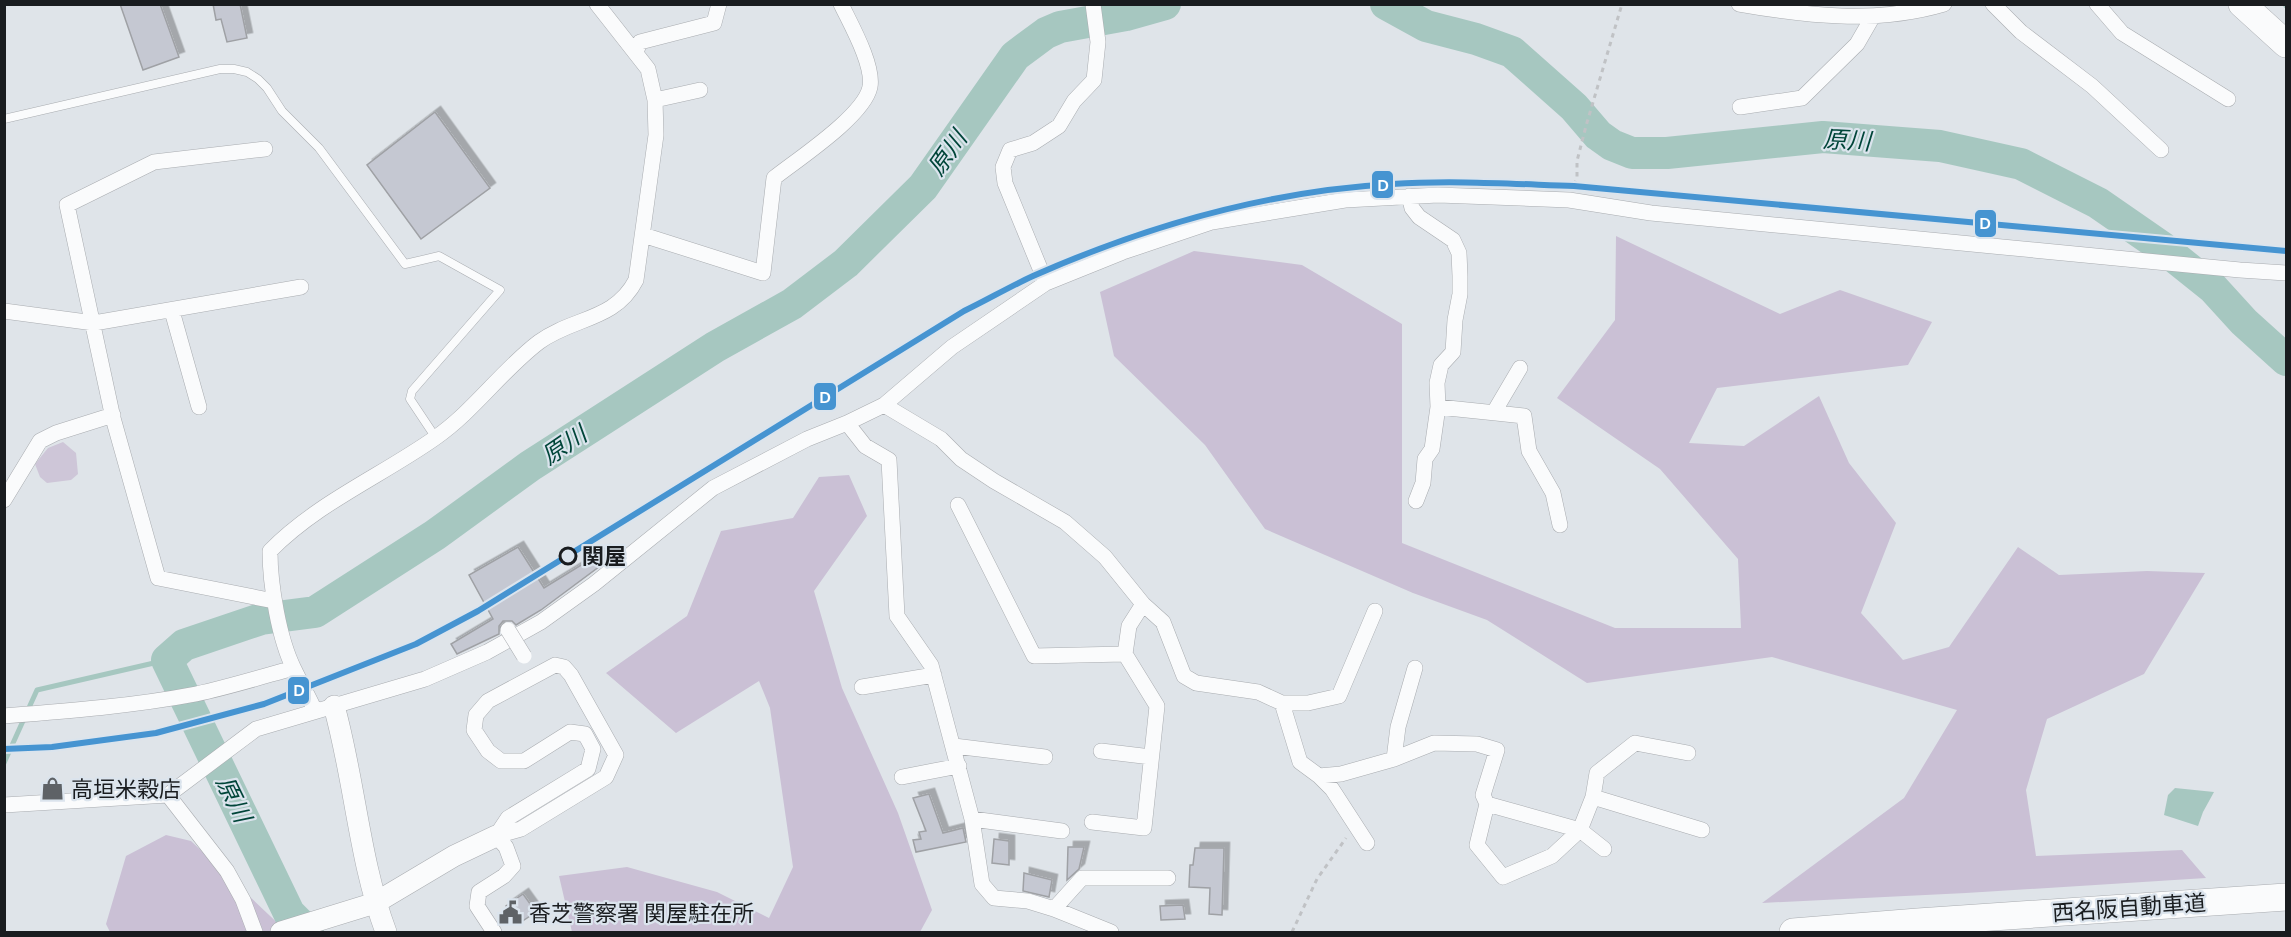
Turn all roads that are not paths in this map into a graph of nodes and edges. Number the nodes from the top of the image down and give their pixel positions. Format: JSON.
{"nodes":[{"id":1,"x":597,"y":4,"type":"edge"},
{"id":2,"x":719,"y":4,"type":"edge"},
{"id":3,"x":842,"y":4,"type":"edge"},
{"id":4,"x":1739,"y":4,"type":"edge"},
{"id":5,"x":1944,"y":4,"type":"edge"},
{"id":6,"x":1993,"y":4,"type":"edge"},
{"id":7,"x":2097,"y":4,"type":"edge"},
{"id":8,"x":2242,"y":4,"type":"edge"},
{"id":9,"x":1094,"y":9,"type":"edge"},
{"id":10,"x":1809,"y":9,"type":"edge"},
{"id":11,"x":1872,"y":18,"type":"junction"},
{"id":12,"x":2286,"y":44,"type":"edge"},
{"id":13,"x":636,"y":52,"type":"junction"},
{"id":14,"x":700,"y":90,"type":"dead end"},
{"id":15,"x":2228,"y":99,"type":"dead end"},
{"id":16,"x":655,"y":100,"type":"junction"},
{"id":17,"x":1740,"y":107,"type":"dead end"},
{"id":18,"x":4,"y":119,"type":"edge"},
{"id":19,"x":265,"y":149,"type":"dead end"},
{"id":20,"x":2161,"y":150,"type":"dead end"},
{"id":21,"x":1409,"y":196,"type":"junction"},
{"id":22,"x":643,"y":235,"type":"junction"},
{"id":23,"x":2286,"y":273,"type":"edge"},
{"id":24,"x":1046,"y":283,"type":"junction"},
{"id":25,"x":301,"y":287,"type":"dead end"},
{"id":26,"x":4,"y":311,"type":"edge"},
{"id":27,"x":172,"y":311,"type":"junction"},
{"id":28,"x":94,"y":324,"type":"junction"},
{"id":29,"x":1520,"y":368,"type":"dead end"},
{"id":30,"x":884,"y":405,"type":"junction"},
{"id":31,"x":199,"y":407,"type":"dead end"},
{"id":32,"x":1437,"y":407,"type":"junction"},
{"id":33,"x":1496,"y":413,"type":"junction"},
{"id":34,"x":113,"y":415,"type":"junction"},
{"id":35,"x":847,"y":423,"type":"junction"},
{"id":36,"x":436,"y":438,"type":"junction"},
{"id":37,"x":4,"y":500,"type":"edge"},
{"id":38,"x":1416,"y":501,"type":"dead end"},
{"id":39,"x":958,"y":505,"type":"dead end"},
{"id":40,"x":1560,"y":525,"type":"dead end"},
{"id":41,"x":274,"y":601,"type":"junction"},
{"id":42,"x":1143,"y":604,"type":"junction"},
{"id":43,"x":1374,"y":610,"type":"dead end"},
{"id":44,"x":508,"y":630,"type":"dead end"},
{"id":45,"x":1125,"y":654,"type":"junction"},
{"id":46,"x":524,"y":656,"type":"dead end"},
{"id":47,"x":293,"y":668,"type":"junction"},
{"id":48,"x":1415,"y":668,"type":"dead end"},
{"id":49,"x":934,"y":675,"type":"junction"},
{"id":50,"x":862,"y":687,"type":"dead end"},
{"id":51,"x":1281,"y":703,"type":"junction"},
{"id":52,"x":324,"y":709,"type":"junction"},
{"id":53,"x":4,"y":716,"type":"edge"},
{"id":54,"x":954,"y":746,"type":"junction"},
{"id":55,"x":1101,"y":751,"type":"dead end"},
{"id":56,"x":1688,"y":753,"type":"dead end"},
{"id":57,"x":1045,"y":757,"type":"dead end"},
{"id":58,"x":1151,"y":757,"type":"junction"},
{"id":59,"x":1394,"y":759,"type":"junction"},
{"id":60,"x":959,"y":766,"type":"junction"},
{"id":61,"x":1319,"y":776,"type":"junction"},
{"id":62,"x":902,"y":777,"type":"dead end"},
{"id":63,"x":168,"y":795,"type":"junction"},
{"id":64,"x":1593,"y":797,"type":"junction"},
{"id":65,"x":1487,"y":804,"type":"junction"},
{"id":66,"x":4,"y":805,"type":"edge"},
{"id":67,"x":972,"y":819,"type":"junction"},
{"id":68,"x":1092,"y":822,"type":"dead end"},
{"id":69,"x":1580,"y":830,"type":"junction"},
{"id":70,"x":1702,"y":830,"type":"dead end"},
{"id":71,"x":1062,"y":831,"type":"dead end"},
{"id":72,"x":496,"y":836,"type":"junction"},
{"id":73,"x":1367,"y":843,"type":"dead end"},
{"id":74,"x":1604,"y":849,"type":"dead end"},
{"id":75,"x":1168,"y":878,"type":"dead end"},
{"id":76,"x":2286,"y":897,"type":"edge"},
{"id":77,"x":375,"y":903,"type":"junction"},
{"id":78,"x":1054,"y":909,"type":"junction"},
{"id":79,"x":255,"y":933,"type":"edge"},
{"id":80,"x":281,"y":933,"type":"edge"},
{"id":81,"x":386,"y":933,"type":"edge"},
{"id":82,"x":494,"y":933,"type":"edge"},
{"id":83,"x":1111,"y":933,"type":"edge"},
{"id":84,"x":1793,"y":933,"type":"edge"}],
"edges":[{"from":1,"to":13,"type":"street"},
{"from":2,"to":13,"type":"street"},
{"from":3,"to":22,"type":"street"},
{"from":4,"to":10,"type":"street"},
{"from":5,"to":11,"type":"street"},
{"from":6,"to":20,"type":"street"},
{"from":7,"to":15,"type":"street"},
{"from":8,"to":12,"type":"highway"},
{"from":9,"to":24,"type":"street"},
{"from":10,"to":11,"type":"street"},
{"from":11,"to":17,"type":"street"},
{"from":13,"to":16,"type":"street"},
{"from":14,"to":16,"type":"street"},
{"from":16,"to":22,"type":"street"},
{"from":18,"to":36,"type":"lane"},
{"from":19,"to":28,"type":"street"},
{"from":21,"to":23,"type":"street"},
{"from":21,"to":24,"type":"street"},
{"from":21,"to":32,"type":"street"},
{"from":22,"to":36,"type":"street"},
{"from":24,"to":30,"type":"street"},
{"from":25,"to":27,"type":"street"},
{"from":26,"to":28,"type":"street"},
{"from":27,"to":28,"type":"street"},
{"from":27,"to":31,"type":"street"},
{"from":28,"to":34,"type":"street"},
{"from":29,"to":33,"type":"street"},
{"from":30,"to":35,"type":"street"},
{"from":30,"to":42,"type":"street"},
{"from":32,"to":33,"type":"street"},
{"from":32,"to":38,"type":"street"},
{"from":33,"to":40,"type":"street"},
{"from":34,"to":37,"type":"street"},
{"from":34,"to":41,"type":"street"},
{"from":35,"to":49,"type":"street"},
{"from":35,"to":52,"type":"street"},
{"from":36,"to":41,"type":"street"},
{"from":39,"to":45,"type":"street"},
{"from":41,"to":47,"type":"street"},
{"from":42,"to":45,"type":"street"},
{"from":42,"to":51,"type":"street"},
{"from":43,"to":51,"type":"street"},
{"from":44,"to":46,"type":"street","bridge":true},
{"from":45,"to":58,"type":"street"},
{"from":47,"to":52,"type":"street"},
{"from":47,"to":53,"type":"street"},
{"from":48,"to":59,"type":"street"},
{"from":49,"to":50,"type":"street"},
{"from":49,"to":54,"type":"street"},
{"from":51,"to":61,"type":"street"},
{"from":52,"to":63,"type":"street"},
{"from":52,"to":77,"type":"street"},
{"from":54,"to":57,"type":"street"},
{"from":54,"to":60,"type":"street"},
{"from":55,"to":58,"type":"street"},
{"from":56,"to":64,"type":"street"},
{"from":58,"to":68,"type":"street"},
{"from":59,"to":61,"type":"street"},
{"from":59,"to":65,"type":"street"},
{"from":60,"to":62,"type":"street"},
{"from":60,"to":67,"type":"street"},
{"from":61,"to":73,"type":"street"},
{"from":63,"to":66,"type":"street"},
{"from":63,"to":79,"type":"street"},
{"from":64,"to":69,"type":"street"},
{"from":64,"to":70,"type":"street"},
{"from":65,"to":69,"type":"street"},
{"from":65,"to":69,"type":"street"},
{"from":67,"to":71,"type":"street"},
{"from":67,"to":78,"type":"street"},
{"from":69,"to":74,"type":"street"},
{"from":72,"to":72,"type":"street"},
{"from":72,"to":77,"type":"street"},
{"from":72,"to":82,"type":"street"},
{"from":75,"to":78,"type":"street"},
{"from":76,"to":84,"type":"highway","name":"西名阪自動車道"},
{"from":77,"to":80,"type":"street"},
{"from":77,"to":81,"type":"street"},
{"from":78,"to":83,"type":"street"}]}
